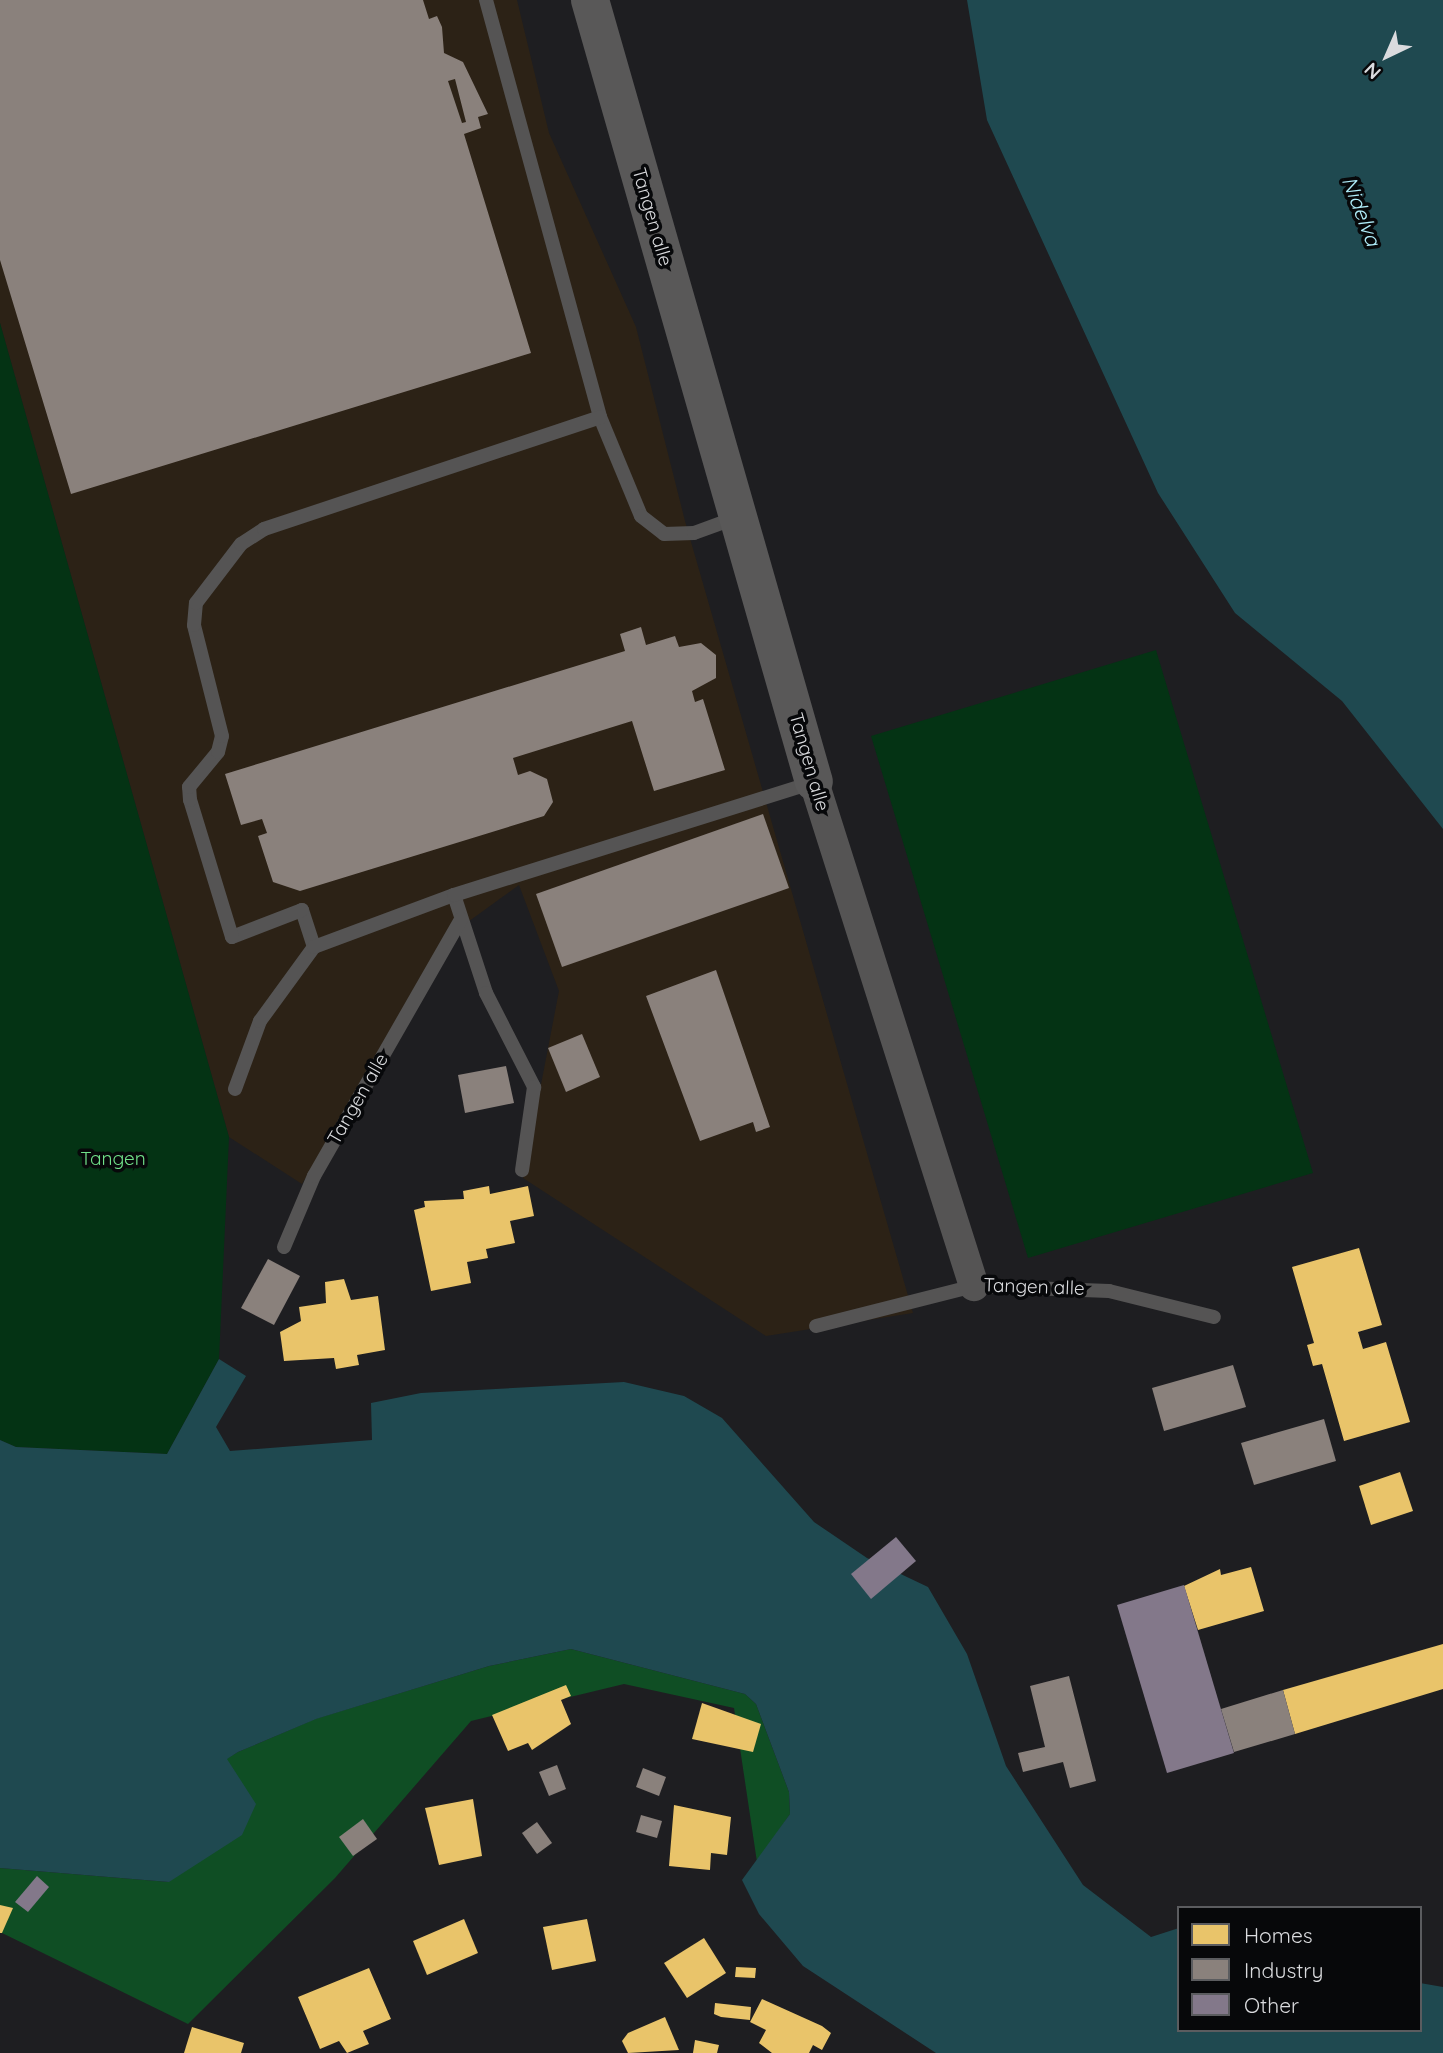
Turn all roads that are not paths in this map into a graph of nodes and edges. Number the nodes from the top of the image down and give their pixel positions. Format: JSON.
{"nodes":[{"id":1,"x":486,"y":0,"type":"edge"},
{"id":2,"x":590,"y":0,"type":"edge"},
{"id":3,"x":600,"y":417,"type":"junction"},
{"id":4,"x":740,"y":517,"type":"junction"},
{"id":5,"x":814,"y":782,"type":"junction"},
{"id":6,"x":454,"y":895,"type":"junction"},
{"id":7,"x":461,"y":919,"type":"junction"},
{"id":8,"x":314,"y":947,"type":"junction"},
{"id":9,"x":235,"y":1089,"type":"dead end"},
{"id":10,"x":522,"y":1170,"type":"dead end"},
{"id":11,"x":284,"y":1247,"type":"dead end"},
{"id":12,"x":974,"y":1286,"type":"junction"},
{"id":13,"x":1214,"y":1317,"type":"dead end"},
{"id":14,"x":816,"y":1325,"type":"dead end"}],
"edges":[{"from":1,"to":3,"type":"lane"},
{"from":2,"to":4,"type":"main road","name":"Tangen alle"},
{"from":3,"to":4,"type":"lane"},
{"from":3,"to":8,"type":"lane"},
{"from":4,"to":5,"type":"main road","name":"Tangen alle"},
{"from":5,"to":6,"type":"lane"},
{"from":5,"to":12,"type":"street","name":"Tangen alle"},
{"from":6,"to":7,"type":"lane"},
{"from":6,"to":8,"type":"lane"},
{"from":7,"to":10,"type":"lane"},
{"from":7,"to":11,"type":"lane","name":"Tangen alle"},
{"from":8,"to":9,"type":"lane"},
{"from":12,"to":13,"type":"lane","name":"Tangen alle"},
{"from":12,"to":14,"type":"lane"}]}
